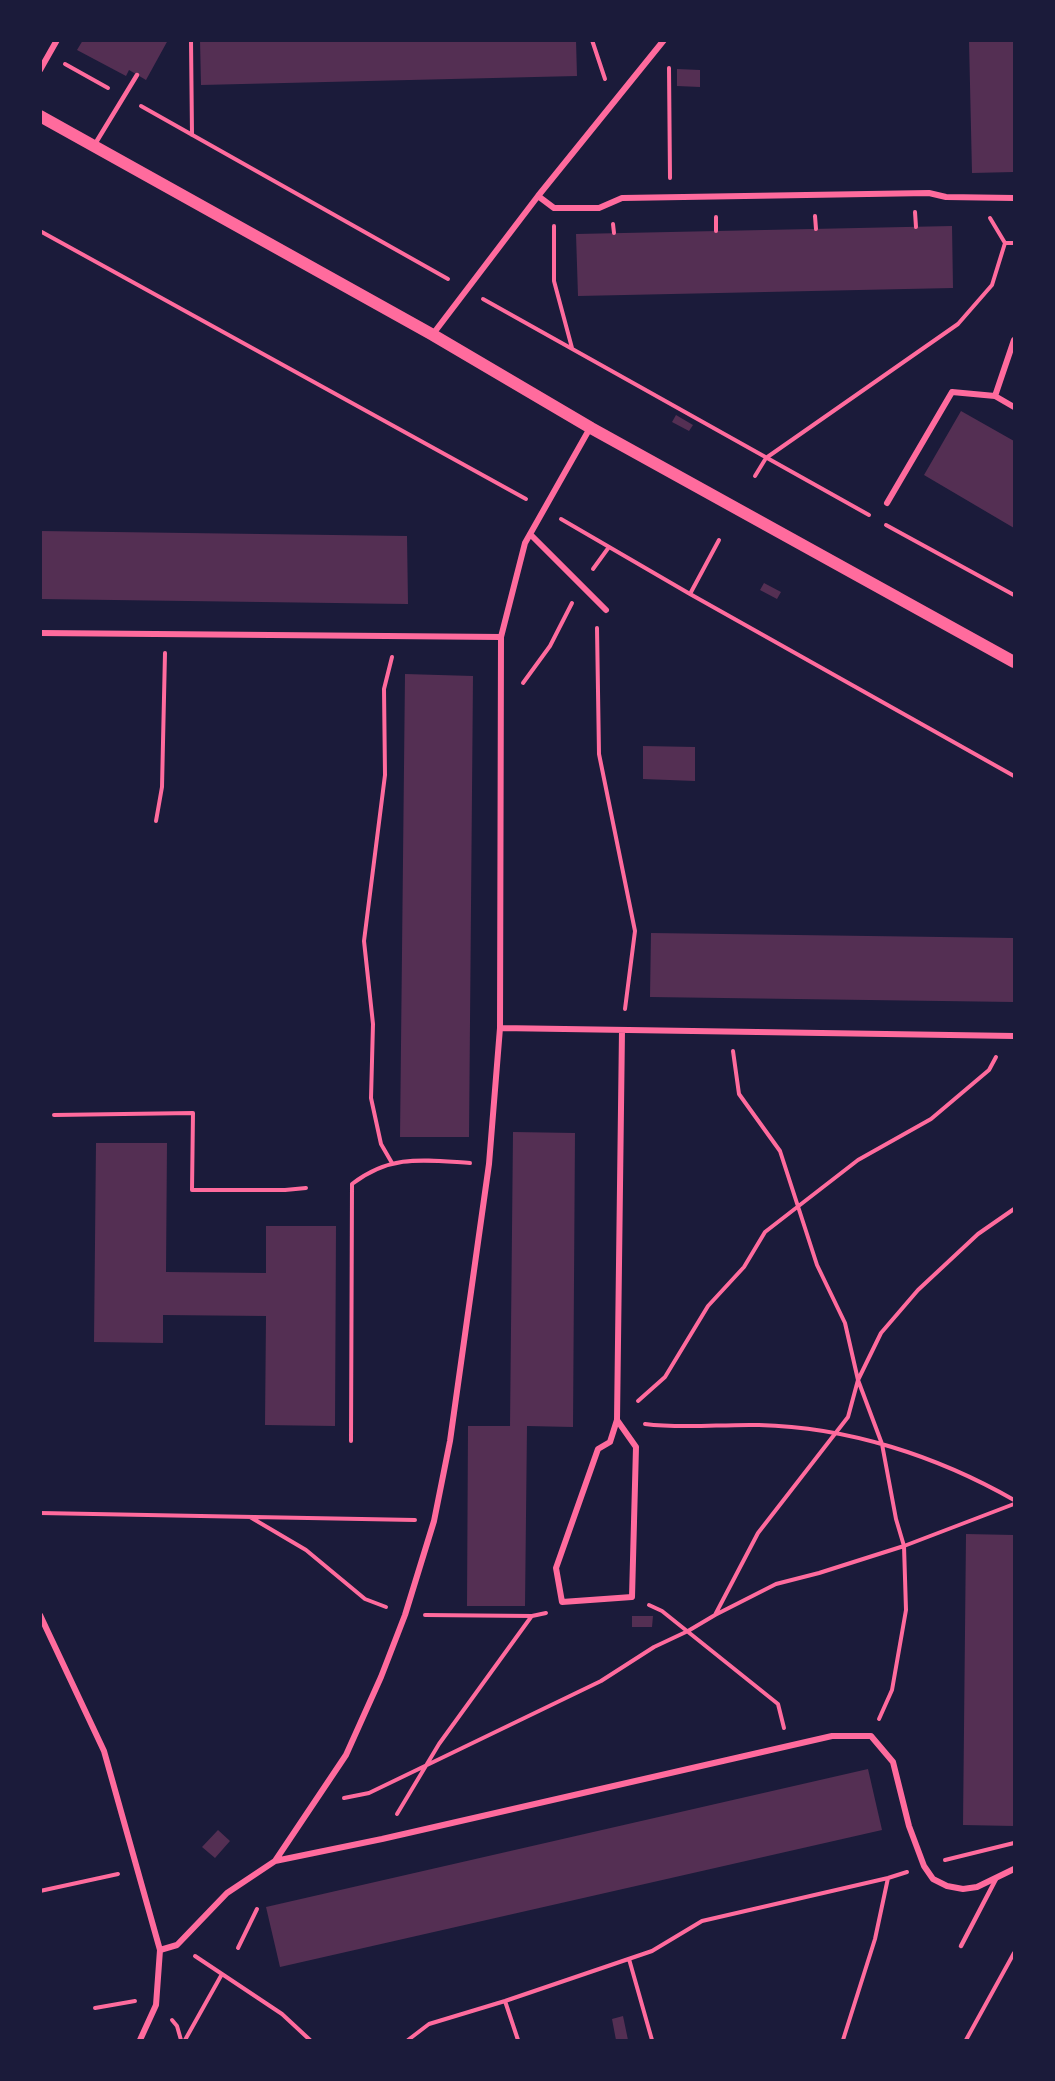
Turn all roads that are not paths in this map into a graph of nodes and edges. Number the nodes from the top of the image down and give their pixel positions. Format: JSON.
{"nodes":[{"id":1,"x":57,"y":40,"type":"edge"},
{"id":2,"x":664,"y":40,"type":"edge"},
{"id":3,"x":40,"y":69,"type":"edge"},
{"id":4,"x":137,"y":75,"type":"dead end"},
{"id":5,"x":40,"y":116,"type":"edge"},
{"id":6,"x":94,"y":146,"type":"junction"},
{"id":7,"x":538,"y":196,"type":"junction"},
{"id":8,"x":1014,"y":198,"type":"edge"},
{"id":9,"x":433,"y":335,"type":"junction"},
{"id":10,"x":1014,"y":340,"type":"edge"},
{"id":11,"x":995,"y":396,"type":"junction"},
{"id":12,"x":1014,"y":407,"type":"edge"},
{"id":13,"x":591,"y":428,"type":"junction"},
{"id":14,"x":887,"y":503,"type":"dead end"},
{"id":15,"x":530,"y":534,"type":"junction"},
{"id":16,"x":606,"y":610,"type":"dead end"},
{"id":17,"x":40,"y":633,"type":"edge"},
{"id":18,"x":501,"y":637,"type":"junction"},
{"id":19,"x":1014,"y":662,"type":"edge"},
{"id":20,"x":500,"y":1028,"type":"junction"},
{"id":21,"x":622,"y":1030,"type":"junction"},
{"id":22,"x":1011,"y":1036,"type":"edge"},
{"id":23,"x":617,"y":1420,"type":"junction"},
{"id":24,"x":40,"y":1615,"type":"edge"},
{"id":25,"x":275,"y":1861,"type":"junction"},
{"id":26,"x":1014,"y":1869,"type":"edge"},
{"id":27,"x":996,"y":1879,"type":"junction"},
{"id":28,"x":961,"y":1946,"type":"dead end"},
{"id":29,"x":160,"y":1950,"type":"junction"},
{"id":30,"x":140,"y":2040,"type":"edge"}],
"edges":[{"from":1,"to":3,"type":"street"},
{"from":2,"to":7,"type":"street"},
{"from":4,"to":6,"type":"lane"},
{"from":5,"to":6,"type":"main road"},
{"from":6,"to":9,"type":"main road"},
{"from":7,"to":8,"type":"street"},
{"from":7,"to":9,"type":"street"},
{"from":9,"to":13,"type":"main road"},
{"from":10,"to":11,"type":"street"},
{"from":11,"to":12,"type":"street"},
{"from":11,"to":14,"type":"street"},
{"from":13,"to":15,"type":"street"},
{"from":13,"to":19,"type":"main road"},
{"from":15,"to":16,"type":"street"},
{"from":15,"to":18,"type":"street"},
{"from":17,"to":18,"type":"street"},
{"from":18,"to":20,"type":"street"},
{"from":20,"to":21,"type":"street"},
{"from":20,"to":25,"type":"street"},
{"from":21,"to":22,"type":"street"},
{"from":21,"to":23,"type":"street"},
{"from":23,"to":23,"type":"street"},
{"from":24,"to":29,"type":"street"},
{"from":25,"to":27,"type":"street"},
{"from":25,"to":29,"type":"street"},
{"from":26,"to":27,"type":"street"},
{"from":27,"to":28,"type":"lane"},
{"from":29,"to":30,"type":"street"}]}
